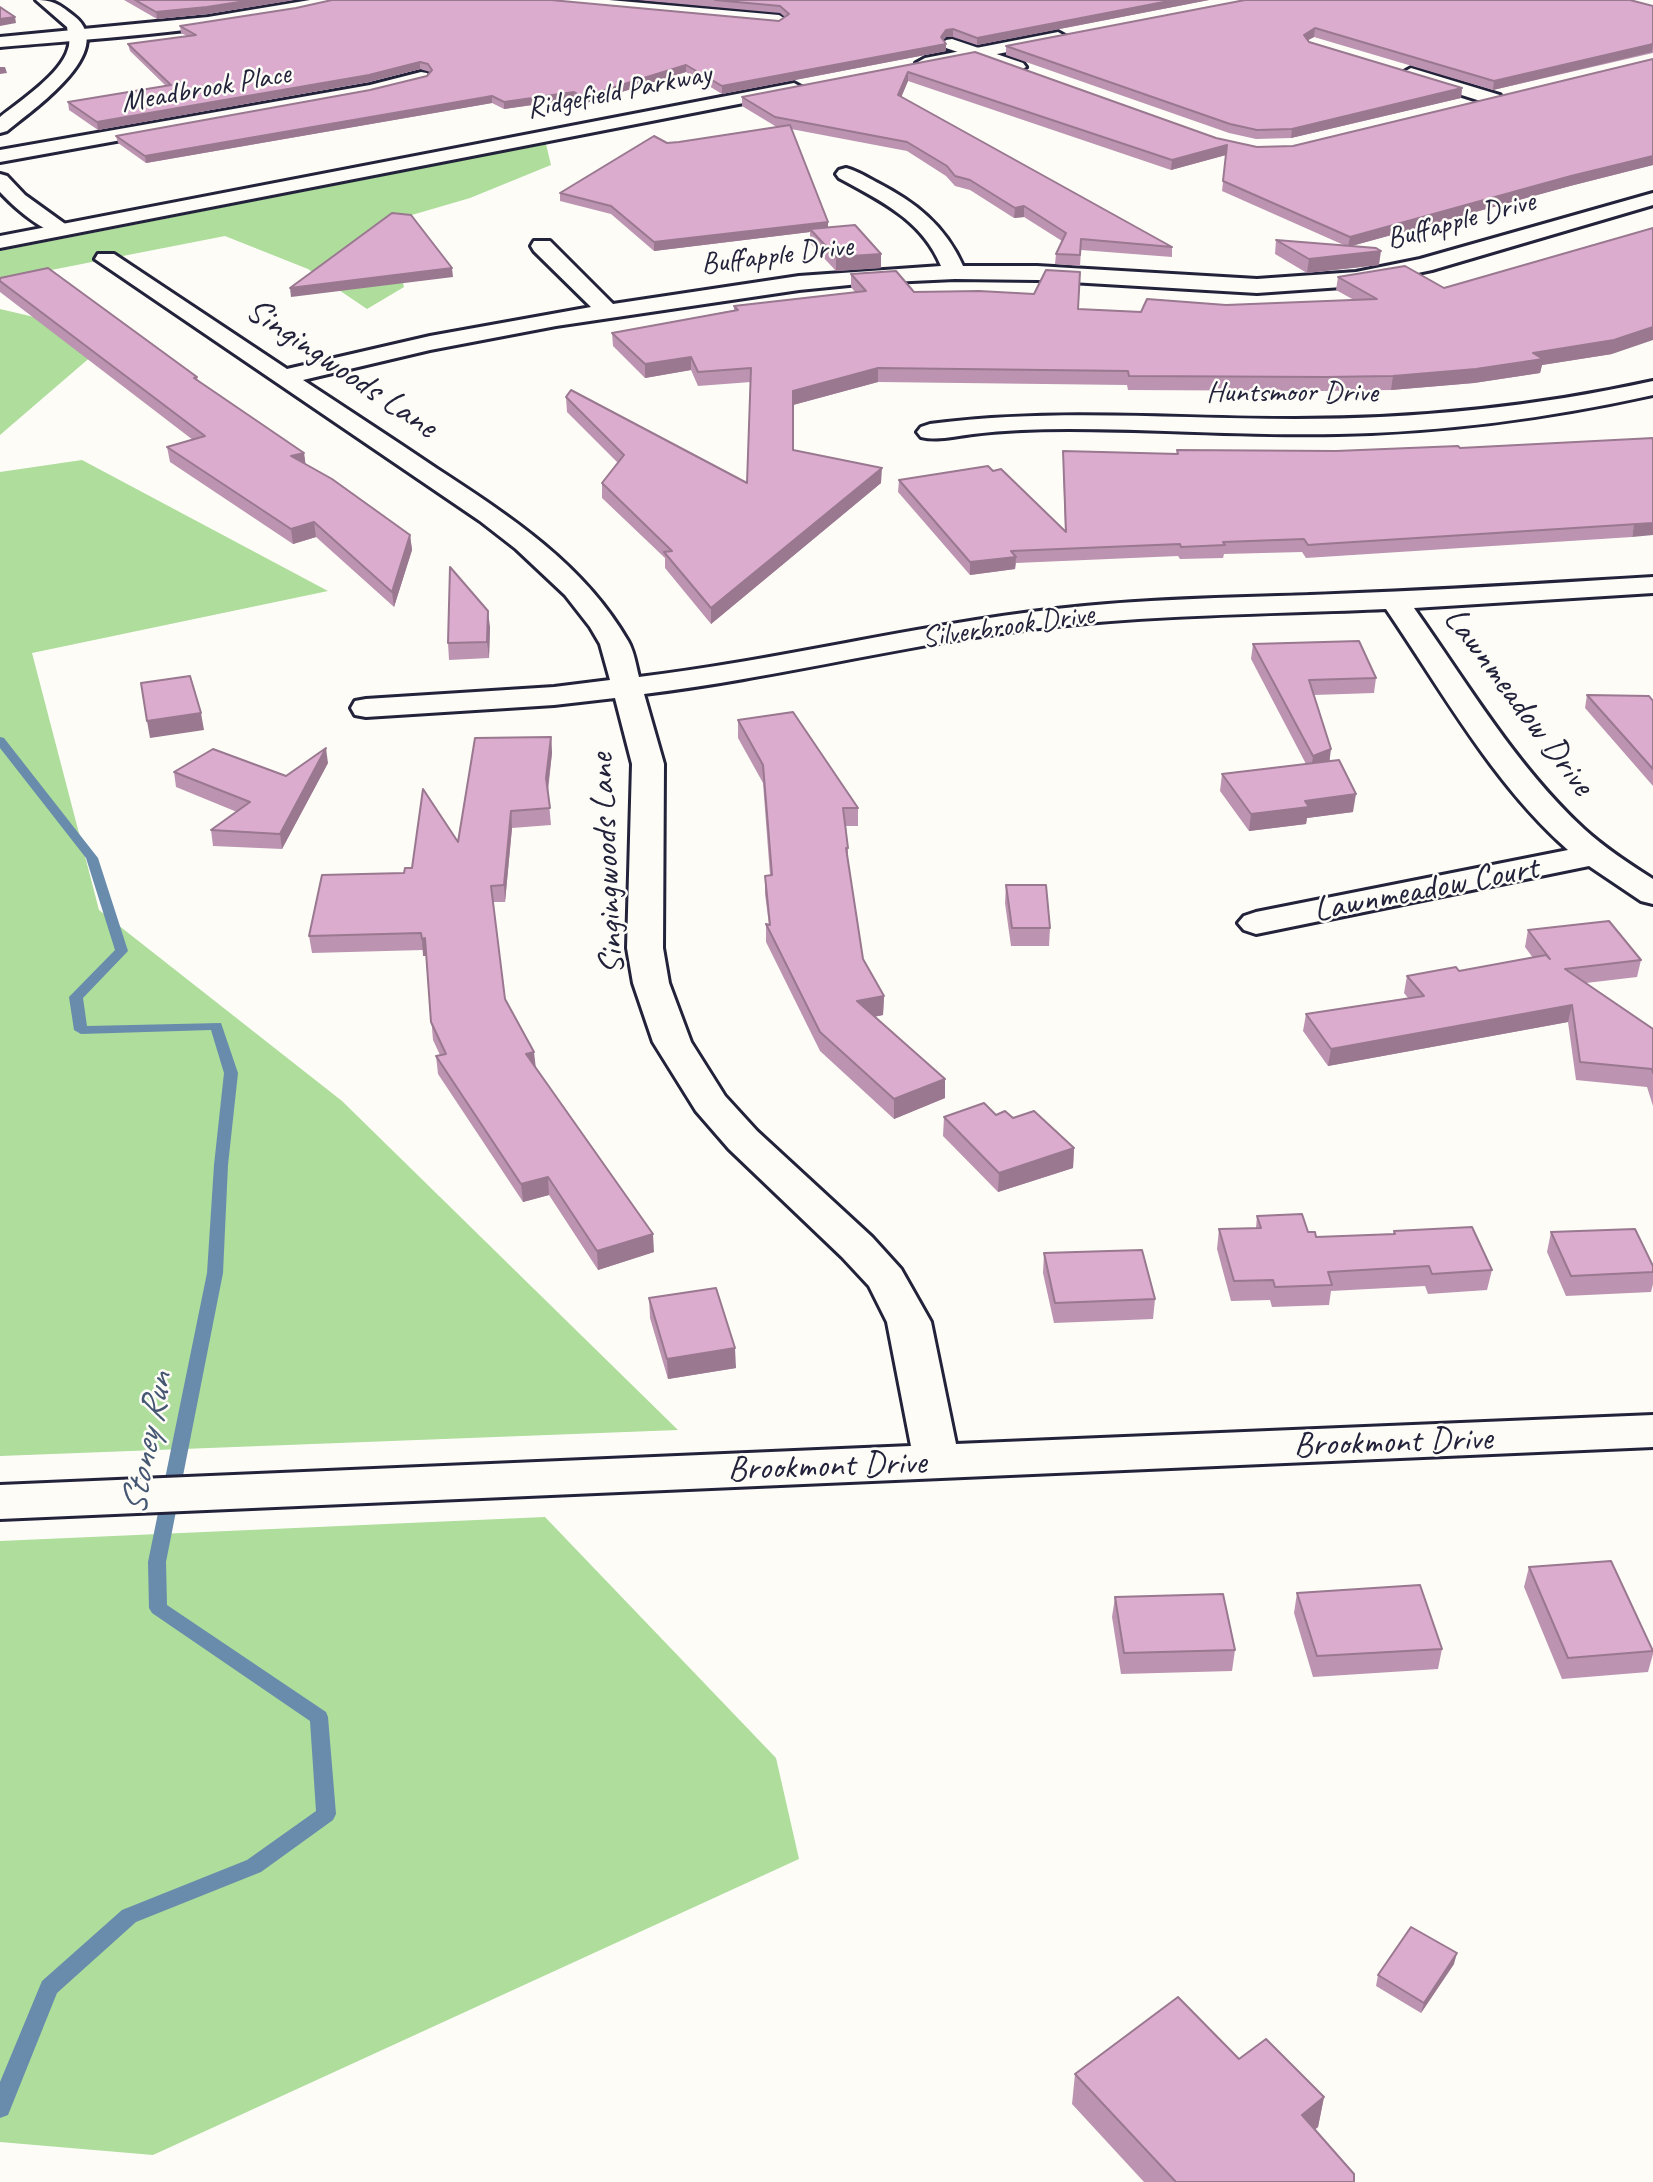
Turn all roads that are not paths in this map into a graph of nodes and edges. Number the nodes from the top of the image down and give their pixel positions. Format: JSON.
{"nodes":[{"id":1,"x":44,"y":0,"type":"edge"},
{"id":2,"x":332,"y":0,"type":"edge"},
{"id":3,"x":553,"y":0,"type":"edge"},
{"id":4,"x":779,"y":20,"type":"edge"},
{"id":5,"x":77,"y":36,"type":"junction"},
{"id":6,"x":0,"y":42,"type":"edge"},
{"id":7,"x":952,"y":44,"type":"junction"},
{"id":8,"x":976,"y":53,"type":"junction"},
{"id":9,"x":1389,"y":67,"type":"edge"},
{"id":10,"x":1028,"y":71,"type":"edge"},
{"id":11,"x":421,"y":77,"type":"edge"},
{"id":12,"x":806,"y":79,"type":"edge"},
{"id":13,"x":1454,"y":108,"type":"edge"},
{"id":14,"x":0,"y":127,"type":"edge"},
{"id":15,"x":0,"y":156,"type":"edge"},
{"id":16,"x":846,"y":174,"type":"dead end"},
{"id":17,"x":0,"y":180,"type":"edge"},
{"id":18,"x":1653,"y":199,"type":"edge"},
{"id":19,"x":53,"y":224,"type":"junction"},
{"id":20,"x":0,"y":226,"type":"edge"},
{"id":21,"x":0,"y":242,"type":"edge"},
{"id":22,"x":542,"y":246,"type":"dead end"},
{"id":23,"x":106,"y":259,"type":"dead end"},
{"id":24,"x":955,"y":272,"type":"junction"},
{"id":25,"x":608,"y":311,"type":"junction"},
{"id":26,"x":283,"y":377,"type":"junction"},
{"id":27,"x":1653,"y":388,"type":"edge"},
{"id":28,"x":930,"y":432,"type":"dead end"},
{"id":29,"x":1653,"y":585,"type":"edge"},
{"id":30,"x":1394,"y":600,"type":"junction"},
{"id":31,"x":627,"y":687,"type":"junction"},
{"id":32,"x":366,"y":708,"type":"dead end"},
{"id":33,"x":1595,"y":855,"type":"junction"},
{"id":34,"x":1653,"y":894,"type":"edge"},
{"id":35,"x":1256,"y":923,"type":"dead end"},
{"id":36,"x":1653,"y":1432,"type":"edge"},
{"id":37,"x":936,"y":1462,"type":"junction"},
{"id":38,"x":0,"y":1502,"type":"edge"}],
"edges":[{"from":1,"to":5,"type":"street"},
{"from":2,"to":5,"type":"street"},
{"from":3,"to":4,"type":"street"},
{"from":5,"to":6,"type":"street"},
{"from":5,"to":14,"type":"street"},
{"from":7,"to":8,"type":"street"},
{"from":7,"to":8,"type":"street"},
{"from":7,"to":8,"type":"street"},
{"from":8,"to":10,"type":"street"},
{"from":9,"to":13,"type":"street"},
{"from":11,"to":15,"type":"street","name":"Meadbrook Place"},
{"from":12,"to":19,"type":"street","name":"Ridgefield Parkway"},
{"from":16,"to":24,"type":"street"},
{"from":17,"to":19,"type":"street"},
{"from":18,"to":24,"type":"street","name":"Buffapple Drive"},
{"from":19,"to":20,"type":"street","name":"Ridgefield Parkway"},
{"from":19,"to":21,"type":"street","name":"Ridgefield Parkway"},
{"from":22,"to":25,"type":"street"},
{"from":23,"to":26,"type":"street","name":"Singingwoods Lane"},
{"from":24,"to":25,"type":"street","name":"Buffapple Drive"},
{"from":25,"to":26,"type":"street","name":"Buffapple Drive"},
{"from":26,"to":31,"type":"street","name":"Singingwoods Lane"},
{"from":27,"to":28,"type":"street","name":"Huntsmoor Drive"},
{"from":29,"to":30,"type":"street","name":"Silverbrook Drive"},
{"from":30,"to":31,"type":"street","name":"Silverbrook Drive"},
{"from":30,"to":33,"type":"street","name":"Lawnmeadow Drive"},
{"from":31,"to":32,"type":"street","name":"Silverbrook Drive"},
{"from":31,"to":37,"type":"street","name":"Singingwoods Lane"},
{"from":33,"to":34,"type":"street","name":"Lawnmeadow Drive"},
{"from":33,"to":35,"type":"street","name":"Lawnmeadow Court"},
{"from":36,"to":37,"type":"street","name":"Brookmont Drive"},
{"from":37,"to":38,"type":"street","name":"Brookmont Drive"}]}
